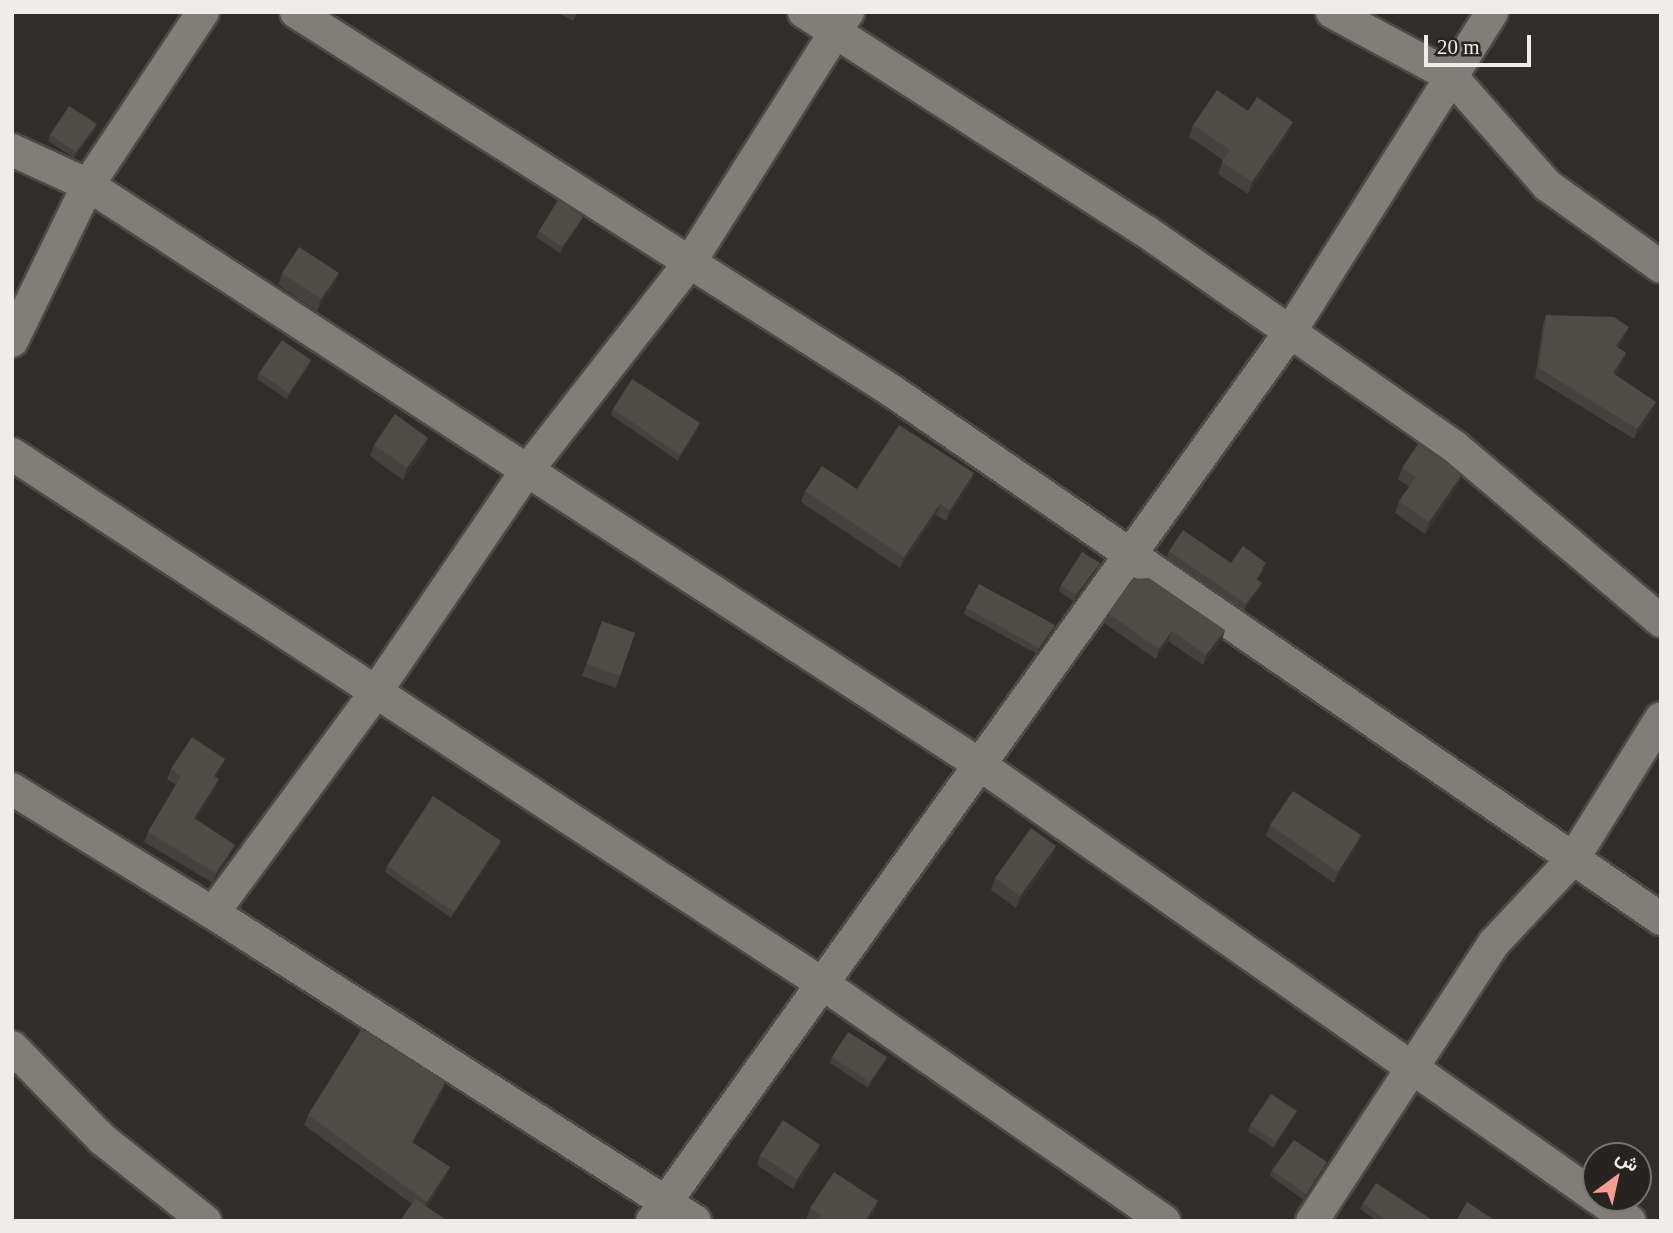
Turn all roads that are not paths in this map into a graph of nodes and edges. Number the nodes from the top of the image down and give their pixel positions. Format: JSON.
{"nodes":[{"id":1,"x":203,"y":12,"type":"edge"},
{"id":2,"x":296,"y":12,"type":"edge"},
{"id":3,"x":804,"y":12,"type":"edge"},
{"id":4,"x":1332,"y":12,"type":"edge"},
{"id":5,"x":1474,"y":12,"type":"edge"},
{"id":6,"x":1492,"y":12,"type":"edge"},
{"id":7,"x":841,"y":22,"type":"edge"},
{"id":8,"x":1451,"y":76,"type":"junction"},
{"id":9,"x":12,"y":150,"type":"edge"},
{"id":10,"x":88,"y":185,"type":"junction"},
{"id":11,"x":690,"y":262,"type":"junction"},
{"id":12,"x":1661,"y":267,"type":"edge"},
{"id":13,"x":1290,"y":332,"type":"junction"},
{"id":14,"x":12,"y":341,"type":"edge"},
{"id":15,"x":12,"y":454,"type":"edge"},
{"id":16,"x":526,"y":472,"type":"junction"},
{"id":17,"x":1131,"y":556,"type":"junction"},
{"id":18,"x":1661,"y":621,"type":"edge"},
{"id":19,"x":375,"y":693,"type":"junction"},
{"id":20,"x":1661,"y":718,"type":"edge"},
{"id":21,"x":979,"y":764,"type":"junction"},
{"id":22,"x":12,"y":789,"type":"edge"},
{"id":23,"x":1573,"y":859,"type":"junction"},
{"id":24,"x":212,"y":913,"type":"junction"},
{"id":25,"x":1661,"y":919,"type":"edge"},
{"id":26,"x":825,"y":986,"type":"junction"},
{"id":27,"x":12,"y":1047,"type":"edge"},
{"id":28,"x":1413,"y":1069,"type":"junction"},
{"id":29,"x":1582,"y":1187,"type":"edge"},
{"id":30,"x":659,"y":1210,"type":"edge"},
{"id":31,"x":205,"y":1221,"type":"edge"},
{"id":32,"x":695,"y":1221,"type":"edge"},
{"id":33,"x":1164,"y":1221,"type":"edge"},
{"id":34,"x":1312,"y":1221,"type":"edge"}],
"edges":[{"from":1,"to":10,"type":"street"},
{"from":2,"to":11,"type":"street"},
{"from":3,"to":7,"type":"street"},
{"from":4,"to":8,"type":"street"},
{"from":5,"to":8,"type":"street"},
{"from":6,"to":8,"type":"street"},
{"from":7,"to":11,"type":"street"},
{"from":7,"to":13,"type":"street"},
{"from":8,"to":12,"type":"street"},
{"from":8,"to":13,"type":"street"},
{"from":9,"to":10,"type":"street"},
{"from":10,"to":14,"type":"street"},
{"from":10,"to":16,"type":"street"},
{"from":11,"to":16,"type":"street"},
{"from":11,"to":17,"type":"street"},
{"from":13,"to":17,"type":"street"},
{"from":13,"to":18,"type":"street"},
{"from":15,"to":19,"type":"street"},
{"from":16,"to":19,"type":"street"},
{"from":16,"to":21,"type":"street"},
{"from":17,"to":21,"type":"street"},
{"from":17,"to":23,"type":"street"},
{"from":19,"to":24,"type":"street"},
{"from":19,"to":26,"type":"street"},
{"from":20,"to":23,"type":"street"},
{"from":21,"to":26,"type":"street"},
{"from":21,"to":28,"type":"street"},
{"from":22,"to":24,"type":"street"},
{"from":23,"to":25,"type":"street"},
{"from":23,"to":28,"type":"street"},
{"from":24,"to":30,"type":"street"},
{"from":26,"to":30,"type":"street"},
{"from":26,"to":33,"type":"street"},
{"from":27,"to":31,"type":"street"},
{"from":28,"to":29,"type":"street"},
{"from":28,"to":34,"type":"street"},
{"from":30,"to":32,"type":"street"}]}
